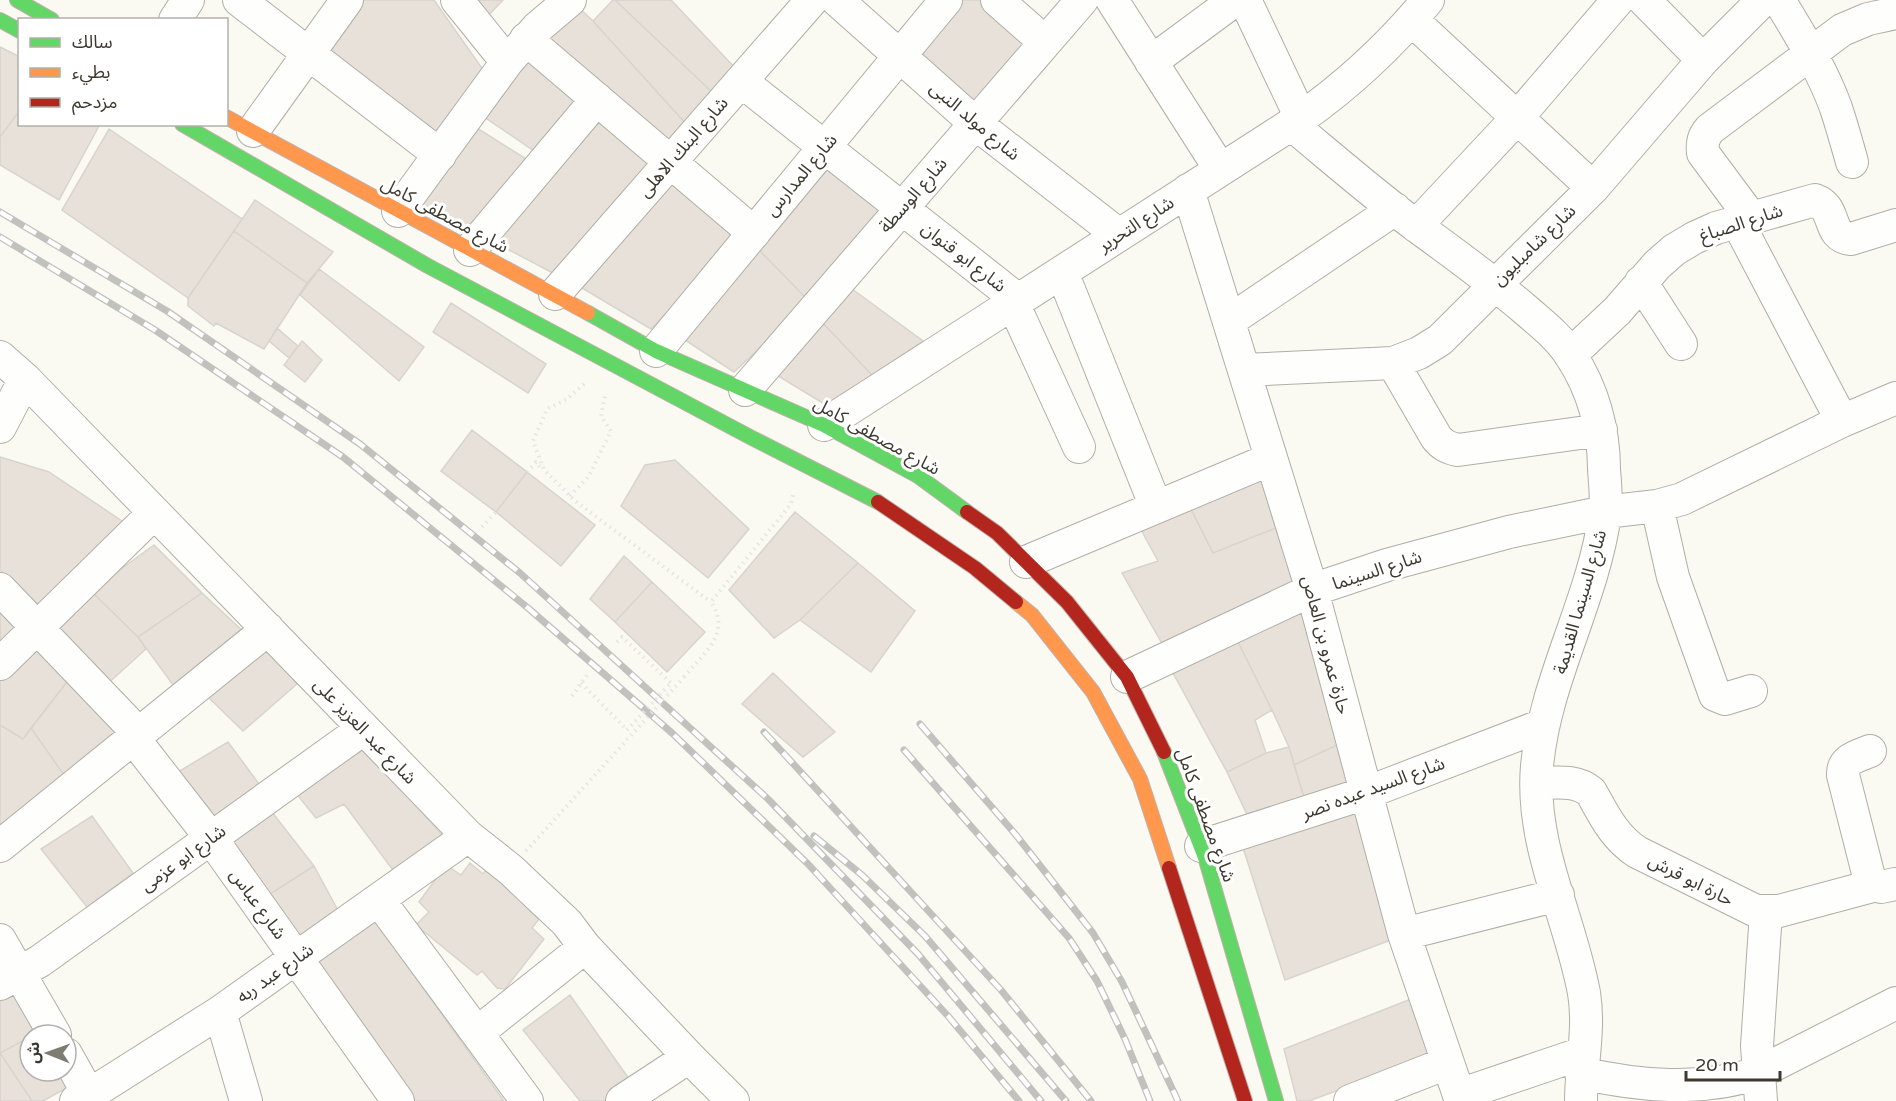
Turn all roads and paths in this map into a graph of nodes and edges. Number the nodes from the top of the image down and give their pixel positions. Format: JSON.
{"nodes":[{"id":1,"x":188,"y":0,"type":"edge"},
{"id":2,"x":239,"y":0,"type":"edge"},
{"id":3,"x":347,"y":0,"type":"edge"},
{"id":4,"x":457,"y":0,"type":"edge"},
{"id":5,"x":570,"y":0,"type":"edge"},
{"id":6,"x":812,"y":0,"type":"edge"},
{"id":7,"x":837,"y":0,"type":"edge"},
{"id":8,"x":946,"y":0,"type":"edge"},
{"id":9,"x":997,"y":0,"type":"edge"},
{"id":10,"x":1082,"y":0,"type":"edge"},
{"id":11,"x":1112,"y":0,"type":"edge"},
{"id":12,"x":1235,"y":0,"type":"edge"},
{"id":13,"x":1245,"y":0,"type":"edge"},
{"id":14,"x":1618,"y":0,"type":"edge"},
{"id":15,"x":1644,"y":0,"type":"edge"},
{"id":16,"x":1763,"y":0,"type":"edge"},
{"id":17,"x":1779,"y":0,"type":"edge"},
{"id":18,"x":1420,"y":10,"type":"edge"},
{"id":19,"x":1882,"y":10,"type":"edge"},
{"id":20,"x":176,"y":18,"type":"edge"},
{"id":21,"x":1045,"y":42,"type":"junction"},
{"id":22,"x":516,"y":50,"type":"junction"},
{"id":23,"x":1810,"y":53,"type":"junction"},
{"id":24,"x":308,"y":54,"type":"junction"},
{"id":25,"x":900,"y":57,"type":"junction"},
{"id":26,"x":1703,"y":60,"type":"junction"},
{"id":27,"x":1151,"y":62,"type":"junction"},
{"id":28,"x":741,"y":81,"type":"junction"},
{"id":29,"x":597,"y":99,"type":"junction"},
{"id":30,"x":1517,"y":118,"type":"junction"},
{"id":31,"x":1296,"y":121,"type":"junction"},
{"id":32,"x":975,"y":123,"type":"junction"},
{"id":33,"x":240,"y":124,"type":"edge"},
{"id":34,"x":185,"y":126,"type":"edge"},
{"id":35,"x":825,"y":147,"type":"junction"},
{"id":36,"x":440,"y":155,"type":"junction"},
{"id":37,"x":671,"y":162,"type":"junction"},
{"id":38,"x":1852,"y":162,"type":"dead end"},
{"id":39,"x":1220,"y":169,"type":"junction"},
{"id":40,"x":1593,"y":188,"type":"junction"},
{"id":41,"x":1188,"y":190,"type":"junction"},
{"id":42,"x":902,"y":208,"type":"junction"},
{"id":43,"x":398,"y":211,"type":"junction"},
{"id":44,"x":1406,"y":218,"type":"junction"},
{"id":45,"x":1745,"y":221,"type":"junction"},
{"id":46,"x":1896,"y":225,"type":"edge"},
{"id":47,"x":754,"y":232,"type":"junction"},
{"id":48,"x":1119,"y":235,"type":"junction"},
{"id":49,"x":470,"y":250,"type":"junction"},
{"id":50,"x":1062,"y":272,"type":"junction"},
{"id":51,"x":1641,"y":282,"type":"junction"},
{"id":52,"x":1495,"y":284,"type":"junction"},
{"id":53,"x":555,"y":294,"type":"junction"},
{"id":54,"x":1015,"y":301,"type":"junction"},
{"id":55,"x":1229,"y":321,"type":"junction"},
{"id":56,"x":1681,"y":344,"type":"dead end"},
{"id":57,"x":656,"y":351,"type":"junction"},
{"id":58,"x":1570,"y":355,"type":"junction"},
{"id":59,"x":0,"y":357,"type":"edge"},
{"id":60,"x":610,"y":363,"type":"junction"},
{"id":61,"x":1393,"y":363,"type":"junction"},
{"id":62,"x":1244,"y":370,"type":"junction"},
{"id":63,"x":25,"y":379,"type":"junction"},
{"id":64,"x":745,"y":390,"type":"junction"},
{"id":65,"x":1896,"y":398,"type":"edge"},
{"id":66,"x":1842,"y":421,"type":"junction"},
{"id":67,"x":824,"y":425,"type":"junction"},
{"id":68,"x":0,"y":427,"type":"edge"},
{"id":69,"x":1600,"y":430,"type":"junction"},
{"id":70,"x":1079,"y":447,"type":"dead end"},
{"id":71,"x":1271,"y":459,"type":"junction"},
{"id":72,"x":800,"y":462,"type":"junction"},
{"id":73,"x":544,"y":470,"type":"junction"},
{"id":74,"x":527,"y":472,"type":"dead end"},
{"id":75,"x":570,"y":496,"type":"junction"},
{"id":76,"x":1657,"y":506,"type":"junction"},
{"id":77,"x":1156,"y":507,"type":"junction"},
{"id":78,"x":496,"y":512,"type":"dead end"},
{"id":79,"x":1605,"y":512,"type":"junction"},
{"id":80,"x":154,"y":513,"type":"junction"},
{"id":81,"x":482,"y":527,"type":"dead end"},
{"id":82,"x":1026,"y":561,"type":"junction"},
{"id":83,"x":0,"y":589,"type":"edge"},
{"id":84,"x":1312,"y":591,"type":"junction"},
{"id":85,"x":711,"y":602,"type":"junction"},
{"id":86,"x":37,"y":628,"type":"junction"},
{"id":87,"x":268,"y":629,"type":"junction"},
{"id":88,"x":617,"y":642,"type":"dead end"},
{"id":89,"x":0,"y":664,"type":"edge"},
{"id":90,"x":587,"y":675,"type":"dead end"},
{"id":91,"x":1127,"y":677,"type":"junction"},
{"id":92,"x":581,"y":683,"type":"junction"},
{"id":93,"x":1751,"y":691,"type":"dead end"},
{"id":94,"x":572,"y":696,"type":"dead end"},
{"id":95,"x":1543,"y":725,"type":"junction"},
{"id":96,"x":363,"y":729,"type":"junction"},
{"id":97,"x":136,"y":737,"type":"junction"},
{"id":98,"x":1870,"y":751,"type":"dead end"},
{"id":99,"x":1537,"y":783,"type":"junction"},
{"id":100,"x":1366,"y":793,"type":"junction"},
{"id":101,"x":468,"y":836,"type":"junction"},
{"id":102,"x":211,"y":838,"type":"junction"},
{"id":103,"x":0,"y":846,"type":"edge"},
{"id":104,"x":1201,"y":846,"type":"junction"},
{"id":105,"x":526,"y":851,"type":"dead end"},
{"id":106,"x":1886,"y":884,"type":"edge"},
{"id":107,"x":1558,"y":895,"type":"junction"},
{"id":108,"x":379,"y":900,"type":"junction"},
{"id":109,"x":1766,"y":912,"type":"junction"},
{"id":110,"x":1404,"y":934,"type":"junction"},
{"id":111,"x":0,"y":940,"type":"edge"},
{"id":112,"x":585,"y":947,"type":"junction"},
{"id":113,"x":297,"y":958,"type":"junction"},
{"id":114,"x":10,"y":979,"type":"edge"},
{"id":115,"x":1896,"y":1003,"type":"edge"},
{"id":116,"x":220,"y":1012,"type":"junction"},
{"id":117,"x":45,"y":1023,"type":"edge"},
{"id":118,"x":477,"y":1033,"type":"junction"},
{"id":119,"x":688,"y":1057,"type":"junction"},
{"id":120,"x":1447,"y":1063,"type":"junction"},
{"id":121,"x":1582,"y":1076,"type":"edge"},
{"id":122,"x":78,"y":1082,"type":"edge"},
{"id":123,"x":1759,"y":1087,"type":"edge"},
{"id":124,"x":1460,"y":1098,"type":"edge"},
{"id":125,"x":85,"y":1099,"type":"edge"},
{"id":126,"x":628,"y":1099,"type":"edge"},
{"id":127,"x":246,"y":1101,"type":"edge"},
{"id":128,"x":398,"y":1101,"type":"edge"},
{"id":129,"x":527,"y":1101,"type":"edge"},
{"id":130,"x":733,"y":1101,"type":"edge"},
{"id":131,"x":1245,"y":1101,"type":"edge"},
{"id":132,"x":1276,"y":1101,"type":"edge"},
{"id":133,"x":1350,"y":1101,"type":"edge"}],
"edges":[{"from":1,"to":20,"type":"street"},
{"from":2,"to":24,"type":"street"},
{"from":3,"to":24,"type":"street"},
{"from":4,"to":22,"type":"street"},
{"from":5,"to":22,"type":"street"},
{"from":6,"to":28,"type":"street","name":"شارع البنك الاهلى"},
{"from":7,"to":25,"type":"street","name":"شارع مولد النبى"},
{"from":8,"to":25,"type":"street","name":"شارع المدارس"},
{"from":9,"to":21,"type":"street"},
{"from":10,"to":21,"type":"street","name":"شارع الوسطة"},
{"from":11,"to":27,"type":"street"},
{"from":12,"to":27,"type":"street"},
{"from":13,"to":31,"type":"street"},
{"from":14,"to":30,"type":"street"},
{"from":15,"to":26,"type":"street"},
{"from":16,"to":26,"type":"street","name":"شارع شامبليون"},
{"from":17,"to":23,"type":"street"},
{"from":18,"to":30,"type":"street"},
{"from":18,"to":31,"type":"street","name":"شارع التحرير"},
{"from":19,"to":23,"type":"street"},
{"from":21,"to":32,"type":"street","name":"شارع الوسطة"},
{"from":22,"to":29,"type":"street"},
{"from":22,"to":36,"type":"street"},
{"from":23,"to":38,"type":"street"},
{"from":23,"to":45,"type":"street"},
{"from":24,"to":33,"type":"street"},
{"from":24,"to":36,"type":"street"},
{"from":25,"to":32,"type":"street","name":"شارع مولد النبى"},
{"from":25,"to":35,"type":"street","name":"شارع المدارس"},
{"from":26,"to":40,"type":"street","name":"شارع شامبليون"},
{"from":27,"to":39,"type":"street"},
{"from":28,"to":35,"type":"street","name":"شارع ابو قنوان"},
{"from":28,"to":37,"type":"street","name":"شارع البنك الاهلى"},
{"from":29,"to":37,"type":"street"},
{"from":29,"to":49,"type":"street"},
{"from":30,"to":40,"type":"street"},
{"from":30,"to":44,"type":"street"},
{"from":31,"to":39,"type":"street","name":"شارع التحرير"},
{"from":31,"to":44,"type":"street","name":"شارع السينما القديمة"},
{"from":32,"to":42,"type":"street","name":"شارع الوسطة"},
{"from":32,"to":48,"type":"street","name":"شارع مولد النبى"},
{"from":33,"to":43,"type":"main road","name":"شارع مصطفى كامل"},
{"from":34,"to":60,"type":"main road"},
{"from":35,"to":42,"type":"street","name":"شارع ابو قنوان"},
{"from":35,"to":47,"type":"street","name":"شارع المدارس"},
{"from":36,"to":43,"type":"street"},
{"from":37,"to":47,"type":"street"},
{"from":37,"to":53,"type":"street","name":"شارع البنك الاهلى"},
{"from":39,"to":41,"type":"street","name":"شارع التحرير"},
{"from":40,"to":52,"type":"street","name":"شارع شامبليون"},
{"from":41,"to":48,"type":"street","name":"شارع التحرير"},
{"from":41,"to":55,"type":"street","name":"حارة عمرو بن العاص"},
{"from":42,"to":54,"type":"street","name":"شارع ابو قنوان"},
{"from":42,"to":64,"type":"street","name":"شارع الوسطة"},
{"from":43,"to":49,"type":"main road","name":"شارع مصطفى كامل"},
{"from":44,"to":52,"type":"street","name":"شارع السينما القديمة"},
{"from":44,"to":55,"type":"street"},
{"from":45,"to":46,"type":"street","name":"شارع الصباغ"},
{"from":45,"to":51,"type":"street","name":"شارع الصباغ"},
{"from":45,"to":66,"type":"street"},
{"from":47,"to":57,"type":"street","name":"شارع المدارس"},
{"from":48,"to":50,"type":"street","name":"شارع التحرير"},
{"from":49,"to":53,"type":"main road","name":"شارع مصطفى كامل"},
{"from":50,"to":54,"type":"street","name":"شارع التحرير"},
{"from":50,"to":77,"type":"street"},
{"from":51,"to":56,"type":"street"},
{"from":51,"to":58,"type":"street","name":"شارع الصباغ"},
{"from":52,"to":58,"type":"street","name":"شارع السينما القديمة"},
{"from":52,"to":61,"type":"street","name":"شارع شامبليون"},
{"from":53,"to":57,"type":"main road","name":"شارع مصطفى كامل"},
{"from":54,"to":67,"type":"street","name":"شارع التحرير"},
{"from":54,"to":70,"type":"street"},
{"from":55,"to":62,"type":"street","name":"حارة عمرو بن العاص"},
{"from":57,"to":64,"type":"main road","name":"شارع مصطفى كامل"},
{"from":58,"to":69,"type":"street","name":"شارع السينما القديمة"},
{"from":59,"to":63,"type":"street","name":"شارع عبد العزيز على"},
{"from":60,"to":72,"type":"main road"},
{"from":60,"to":73,"type":"path"},
{"from":60,"to":75,"type":"path"},
{"from":61,"to":62,"type":"street","name":"شارع شامبليون"},
{"from":61,"to":69,"type":"street"},
{"from":62,"to":71,"type":"street","name":"حارة عمرو بن العاص"},
{"from":63,"to":68,"type":"street"},
{"from":63,"to":80,"type":"street","name":"شارع عبد العزيز على"},
{"from":64,"to":67,"type":"main road","name":"شارع مصطفى كامل"},
{"from":65,"to":66,"type":"street","name":"شارع السينما"},
{"from":66,"to":76,"type":"street","name":"شارع السينما"},
{"from":67,"to":82,"type":"main road","name":"شارع مصطفى كامل"},
{"from":69,"to":79,"type":"street","name":"شارع السينما القديمة"},
{"from":71,"to":77,"type":"street"},
{"from":71,"to":84,"type":"street","name":"حارة عمرو بن العاص"},
{"from":72,"to":85,"type":"path"},
{"from":72,"to":131,"type":"main road"},
{"from":73,"to":74,"type":"path"},
{"from":73,"to":75,"type":"path"},
{"from":75,"to":85,"type":"path"},
{"from":76,"to":79,"type":"street","name":"شارع السينما"},
{"from":76,"to":93,"type":"street"},
{"from":77,"to":82,"type":"street"},
{"from":78,"to":81,"type":"path"},
{"from":79,"to":84,"type":"street","name":"شارع السينما"},
{"from":79,"to":95,"type":"street","name":"شارع السينما القديمة"},
{"from":80,"to":86,"type":"street"},
{"from":80,"to":87,"type":"street","name":"شارع عبد العزيز على"},
{"from":82,"to":91,"type":"main road","name":"شارع مصطفى كامل"},
{"from":83,"to":86,"type":"street","name":"شارع عباس"},
{"from":84,"to":91,"type":"street","name":"شارع السينما"},
{"from":84,"to":100,"type":"street","name":"حارة عمرو بن العاص"},
{"from":85,"to":105,"type":"path","bridge":true},
{"from":86,"to":89,"type":"street"},
{"from":86,"to":97,"type":"street","name":"شارع عباس"},
{"from":87,"to":96,"type":"street","name":"شارع عبد العزيز على"},
{"from":87,"to":97,"type":"street"},
{"from":88,"to":92,"type":"path","bridge":true},
{"from":90,"to":92,"type":"path"},
{"from":91,"to":104,"type":"main road","name":"شارع مصطفى كامل"},
{"from":92,"to":94,"type":"path"},
{"from":95,"to":99,"type":"street","name":"شارع السينما القديمة"},
{"from":95,"to":100,"type":"street","name":"شارع السيد عبده نصر"},
{"from":96,"to":101,"type":"street","name":"شارع عبد العزيز على"},
{"from":96,"to":102,"type":"street","name":"شارع ابو عزمى"},
{"from":97,"to":102,"type":"street","name":"شارع عباس"},
{"from":97,"to":103,"type":"street"},
{"from":98,"to":106,"type":"street"},
{"from":99,"to":107,"type":"street","name":"شارع السينما القديمة"},
{"from":99,"to":109,"type":"street","name":"حارة ابو قرش"},
{"from":100,"to":104,"type":"street","name":"شارع السيد عبده نصر"},
{"from":100,"to":110,"type":"street","name":"حارة عمرو بن العاص"},
{"from":101,"to":108,"type":"street","name":"شارع عبد ربه"},
{"from":101,"to":112,"type":"street","name":"شارع عبد العزيز على"},
{"from":102,"to":113,"type":"street","name":"شارع عباس"},
{"from":102,"to":114,"type":"street","name":"شارع ابو عزمى"},
{"from":104,"to":132,"type":"main road","name":"شارع مصطفى كامل"},
{"from":106,"to":109,"type":"street","name":"حارة ابو قرش"},
{"from":107,"to":110,"type":"street"},
{"from":107,"to":121,"type":"street","name":"شارع السينما القديمة"},
{"from":108,"to":113,"type":"street","name":"شارع عبد ربه"},
{"from":108,"to":118,"type":"street"},
{"from":109,"to":123,"type":"street"},
{"from":110,"to":120,"type":"street","name":"حارة عمرو بن العاص"},
{"from":111,"to":114,"type":"street"},
{"from":112,"to":118,"type":"street"},
{"from":112,"to":119,"type":"street","name":"شارع عبد العزيز على"},
{"from":113,"to":116,"type":"street","name":"شارع عبد ربه"},
{"from":113,"to":128,"type":"street","name":"شارع عباس"},
{"from":114,"to":117,"type":"street"},
{"from":115,"to":123,"type":"street"},
{"from":116,"to":125,"type":"street","name":"شارع عبد ربه"},
{"from":116,"to":127,"type":"street"},
{"from":118,"to":129,"type":"street"},
{"from":119,"to":126,"type":"street"},
{"from":119,"to":130,"type":"street","name":"شارع عبد العزيز على"},
{"from":120,"to":124,"type":"street","name":"حارة عمرو بن العاص"},
{"from":120,"to":133,"type":"street"},
{"from":121,"to":123,"type":"street"},
{"from":121,"to":124,"type":"street"},
{"from":122,"to":125,"type":"street"}]}
